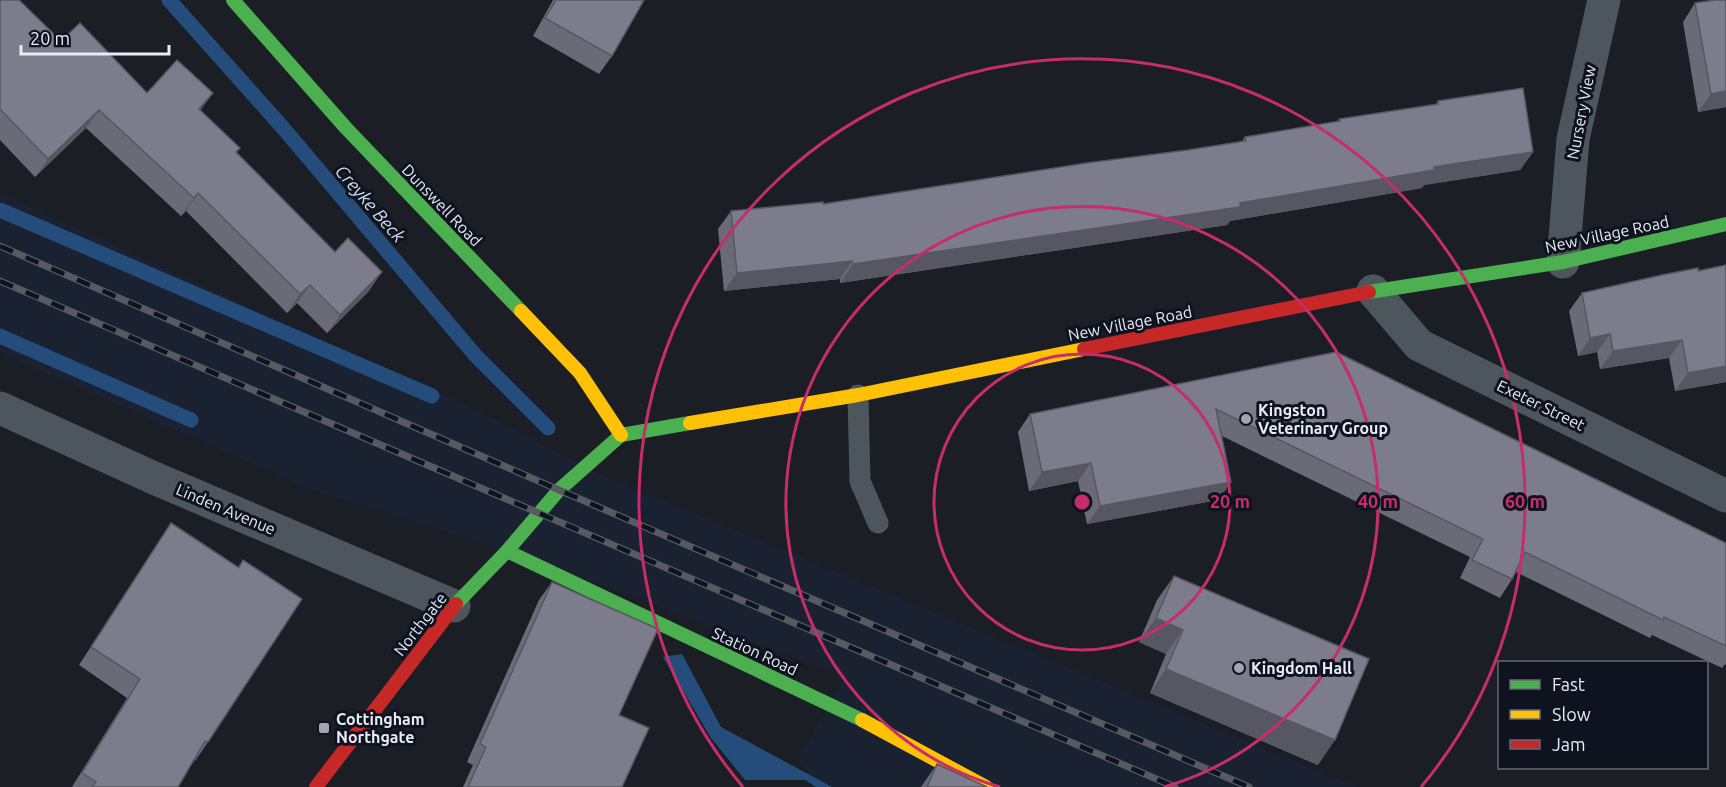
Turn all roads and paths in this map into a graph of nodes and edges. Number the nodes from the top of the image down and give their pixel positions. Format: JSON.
{"nodes":[{"id":1,"x":234,"y":0,"type":"edge"},
{"id":2,"x":1604,"y":0,"type":"edge"},
{"id":3,"x":1726,"y":224,"type":"edge"},
{"id":4,"x":1563,"y":261,"type":"junction"},
{"id":5,"x":1373,"y":291,"type":"junction"},
{"id":6,"x":858,"y":395,"type":"junction"},
{"id":7,"x":0,"y":408,"type":"edge"},
{"id":8,"x":621,"y":435,"type":"junction"},
{"id":9,"x":1726,"y":496,"type":"edge"},
{"id":10,"x":878,"y":524,"type":"dead end"},
{"id":11,"x":507,"y":551,"type":"junction"},
{"id":12,"x":454,"y":606,"type":"junction"},
{"id":13,"x":316,"y":787,"type":"edge"},
{"id":14,"x":986,"y":787,"type":"edge"}],
"edges":[{"from":1,"to":8,"type":"street","name":"Dunswell Road"},
{"from":2,"to":4,"type":"street","name":"Nursery View"},
{"from":3,"to":4,"type":"street","name":"New Village Road"},
{"from":4,"to":5,"type":"street","name":"New Village Road"},
{"from":5,"to":6,"type":"street","name":"New Village Road"},
{"from":5,"to":9,"type":"street","name":"Exeter Street"},
{"from":6,"to":8,"type":"street","name":"New Village Road"},
{"from":6,"to":10,"type":"lane"},
{"from":7,"to":12,"type":"street","name":"Linden Avenue"},
{"from":8,"to":11,"type":"street","name":"Northgate"},
{"from":11,"to":12,"type":"street","name":"Northgate"},
{"from":11,"to":14,"type":"street","name":"Station Road"},
{"from":12,"to":13,"type":"street","name":"Northgate"}]}
